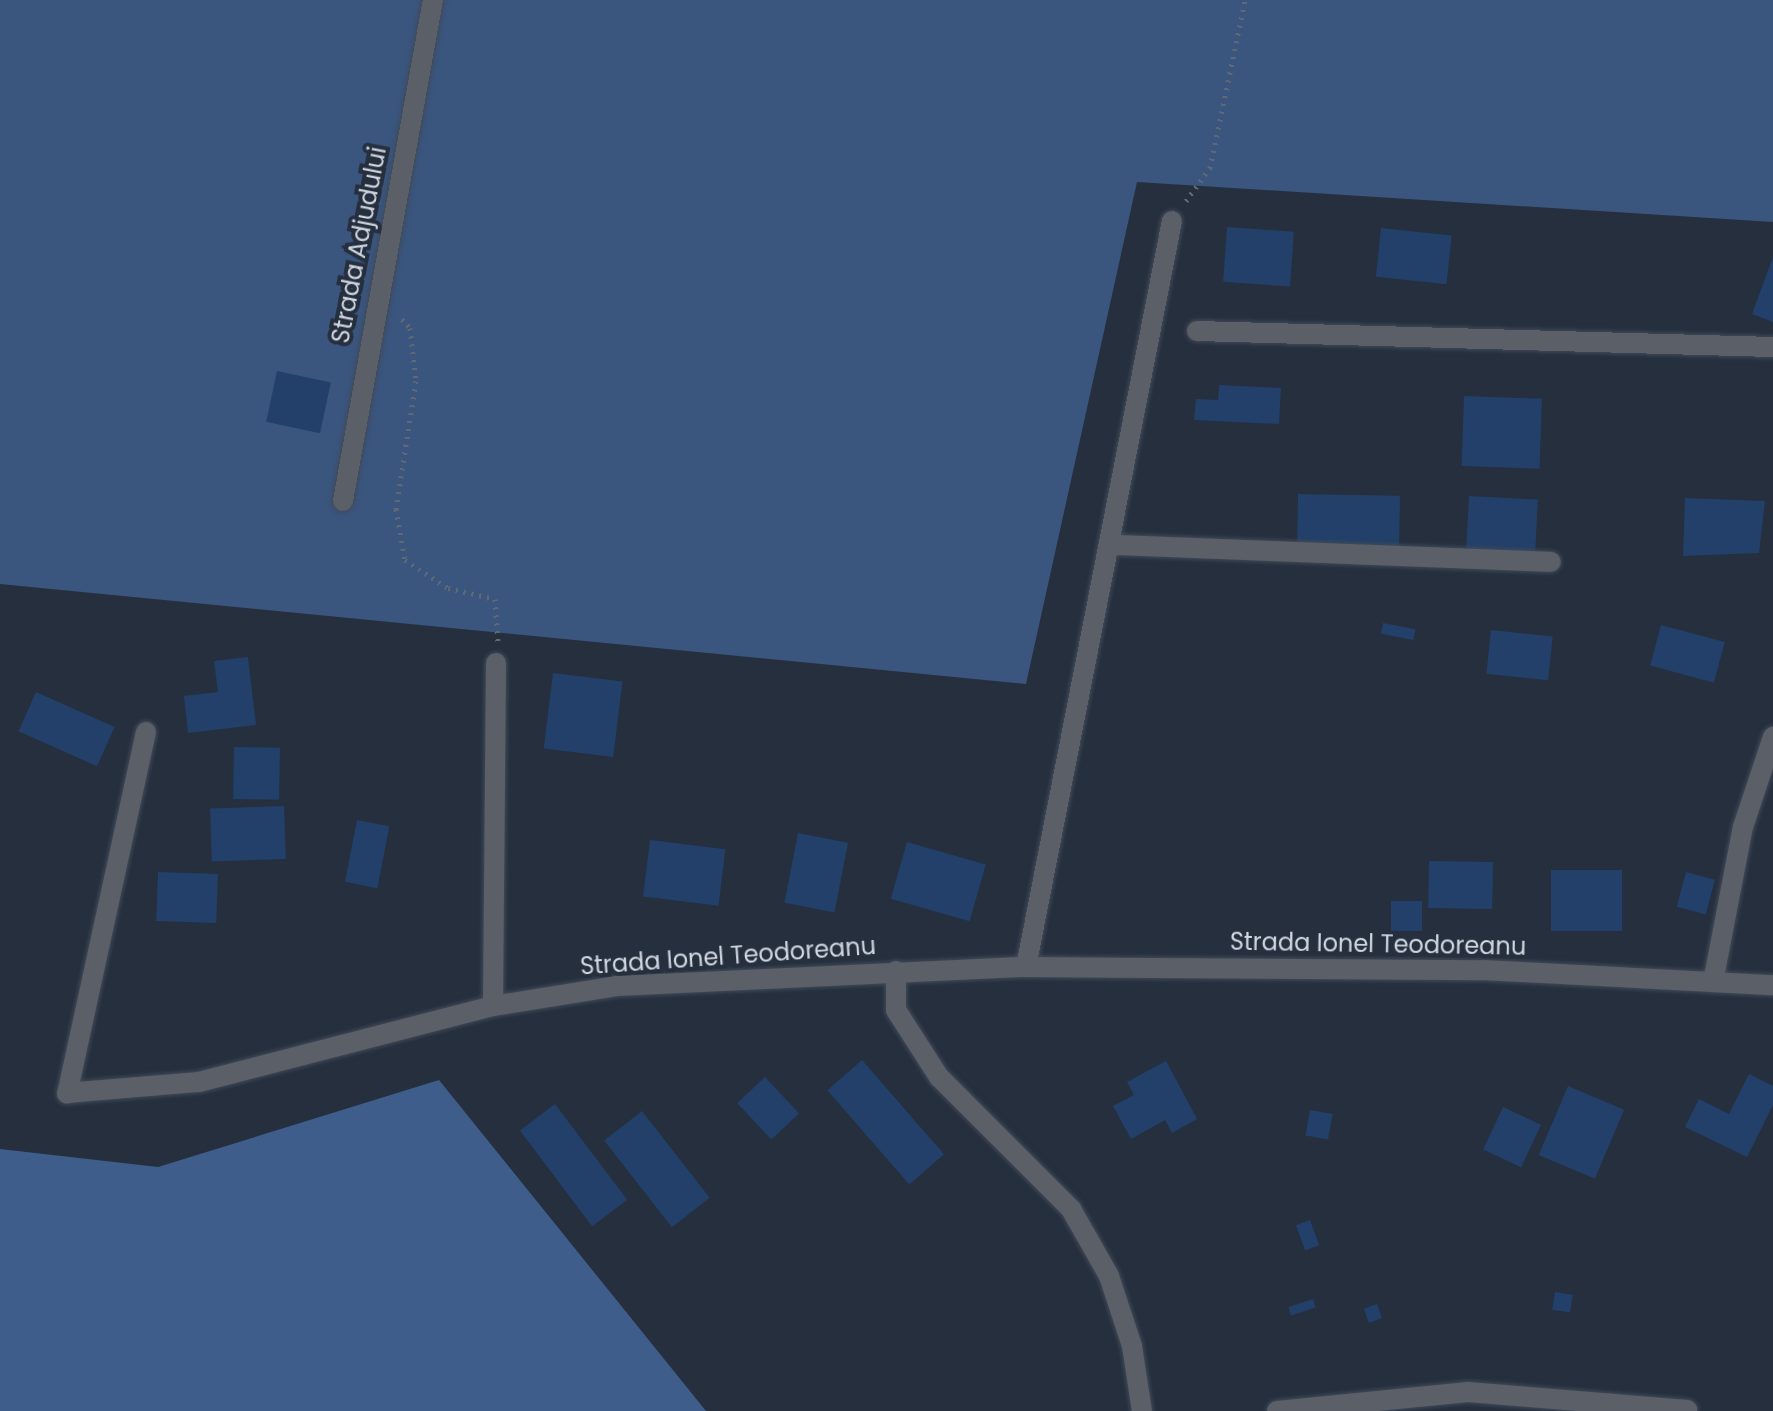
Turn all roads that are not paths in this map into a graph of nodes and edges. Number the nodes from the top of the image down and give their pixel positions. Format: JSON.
{"nodes":[{"id":1,"x":433,"y":0,"type":"edge"},
{"id":2,"x":1172,"y":221,"type":"road end"},
{"id":3,"x":1197,"y":331,"type":"dead end"},
{"id":4,"x":1773,"y":347,"type":"edge"},
{"id":5,"x":343,"y":501,"type":"dead end"},
{"id":6,"x":1114,"y":545,"type":"junction"},
{"id":7,"x":1551,"y":562,"type":"dead end"},
{"id":8,"x":496,"y":663,"type":"road end"},
{"id":9,"x":146,"y":732,"type":"dead end"},
{"id":10,"x":1773,"y":737,"type":"edge"},
{"id":11,"x":1026,"y":967,"type":"junction"},
{"id":12,"x":896,"y":971,"type":"junction"},
{"id":13,"x":1714,"y":977,"type":"junction"},
{"id":14,"x":1773,"y":985,"type":"edge"},
{"id":15,"x":493,"y":1006,"type":"junction"},
{"id":16,"x":1548,"y":1404,"type":"edge"},
{"id":17,"x":1687,"y":1410,"type":"edge"},
{"id":18,"x":1142,"y":1411,"type":"edge"},
{"id":19,"x":1277,"y":1411,"type":"edge"}],
"edges":[{"from":1,"to":5,"type":"street","name":"Strada Adjudului"},
{"from":2,"to":6,"type":"street"},
{"from":3,"to":4,"type":"street"},
{"from":6,"to":7,"type":"street"},
{"from":6,"to":11,"type":"street"},
{"from":8,"to":15,"type":"street"},
{"from":9,"to":15,"type":"street","name":"Strada Ionel Teodoreanu"},
{"from":10,"to":13,"type":"street"},
{"from":11,"to":12,"type":"street","name":"Strada Ionel Teodoreanu"},
{"from":11,"to":13,"type":"street","name":"Strada Ionel Teodoreanu"},
{"from":12,"to":15,"type":"street","name":"Strada Ionel Teodoreanu"},
{"from":12,"to":18,"type":"street"},
{"from":13,"to":14,"type":"street","name":"Strada Ionel Teodoreanu"},
{"from":16,"to":17,"type":"street"},
{"from":16,"to":19,"type":"street"}]}
